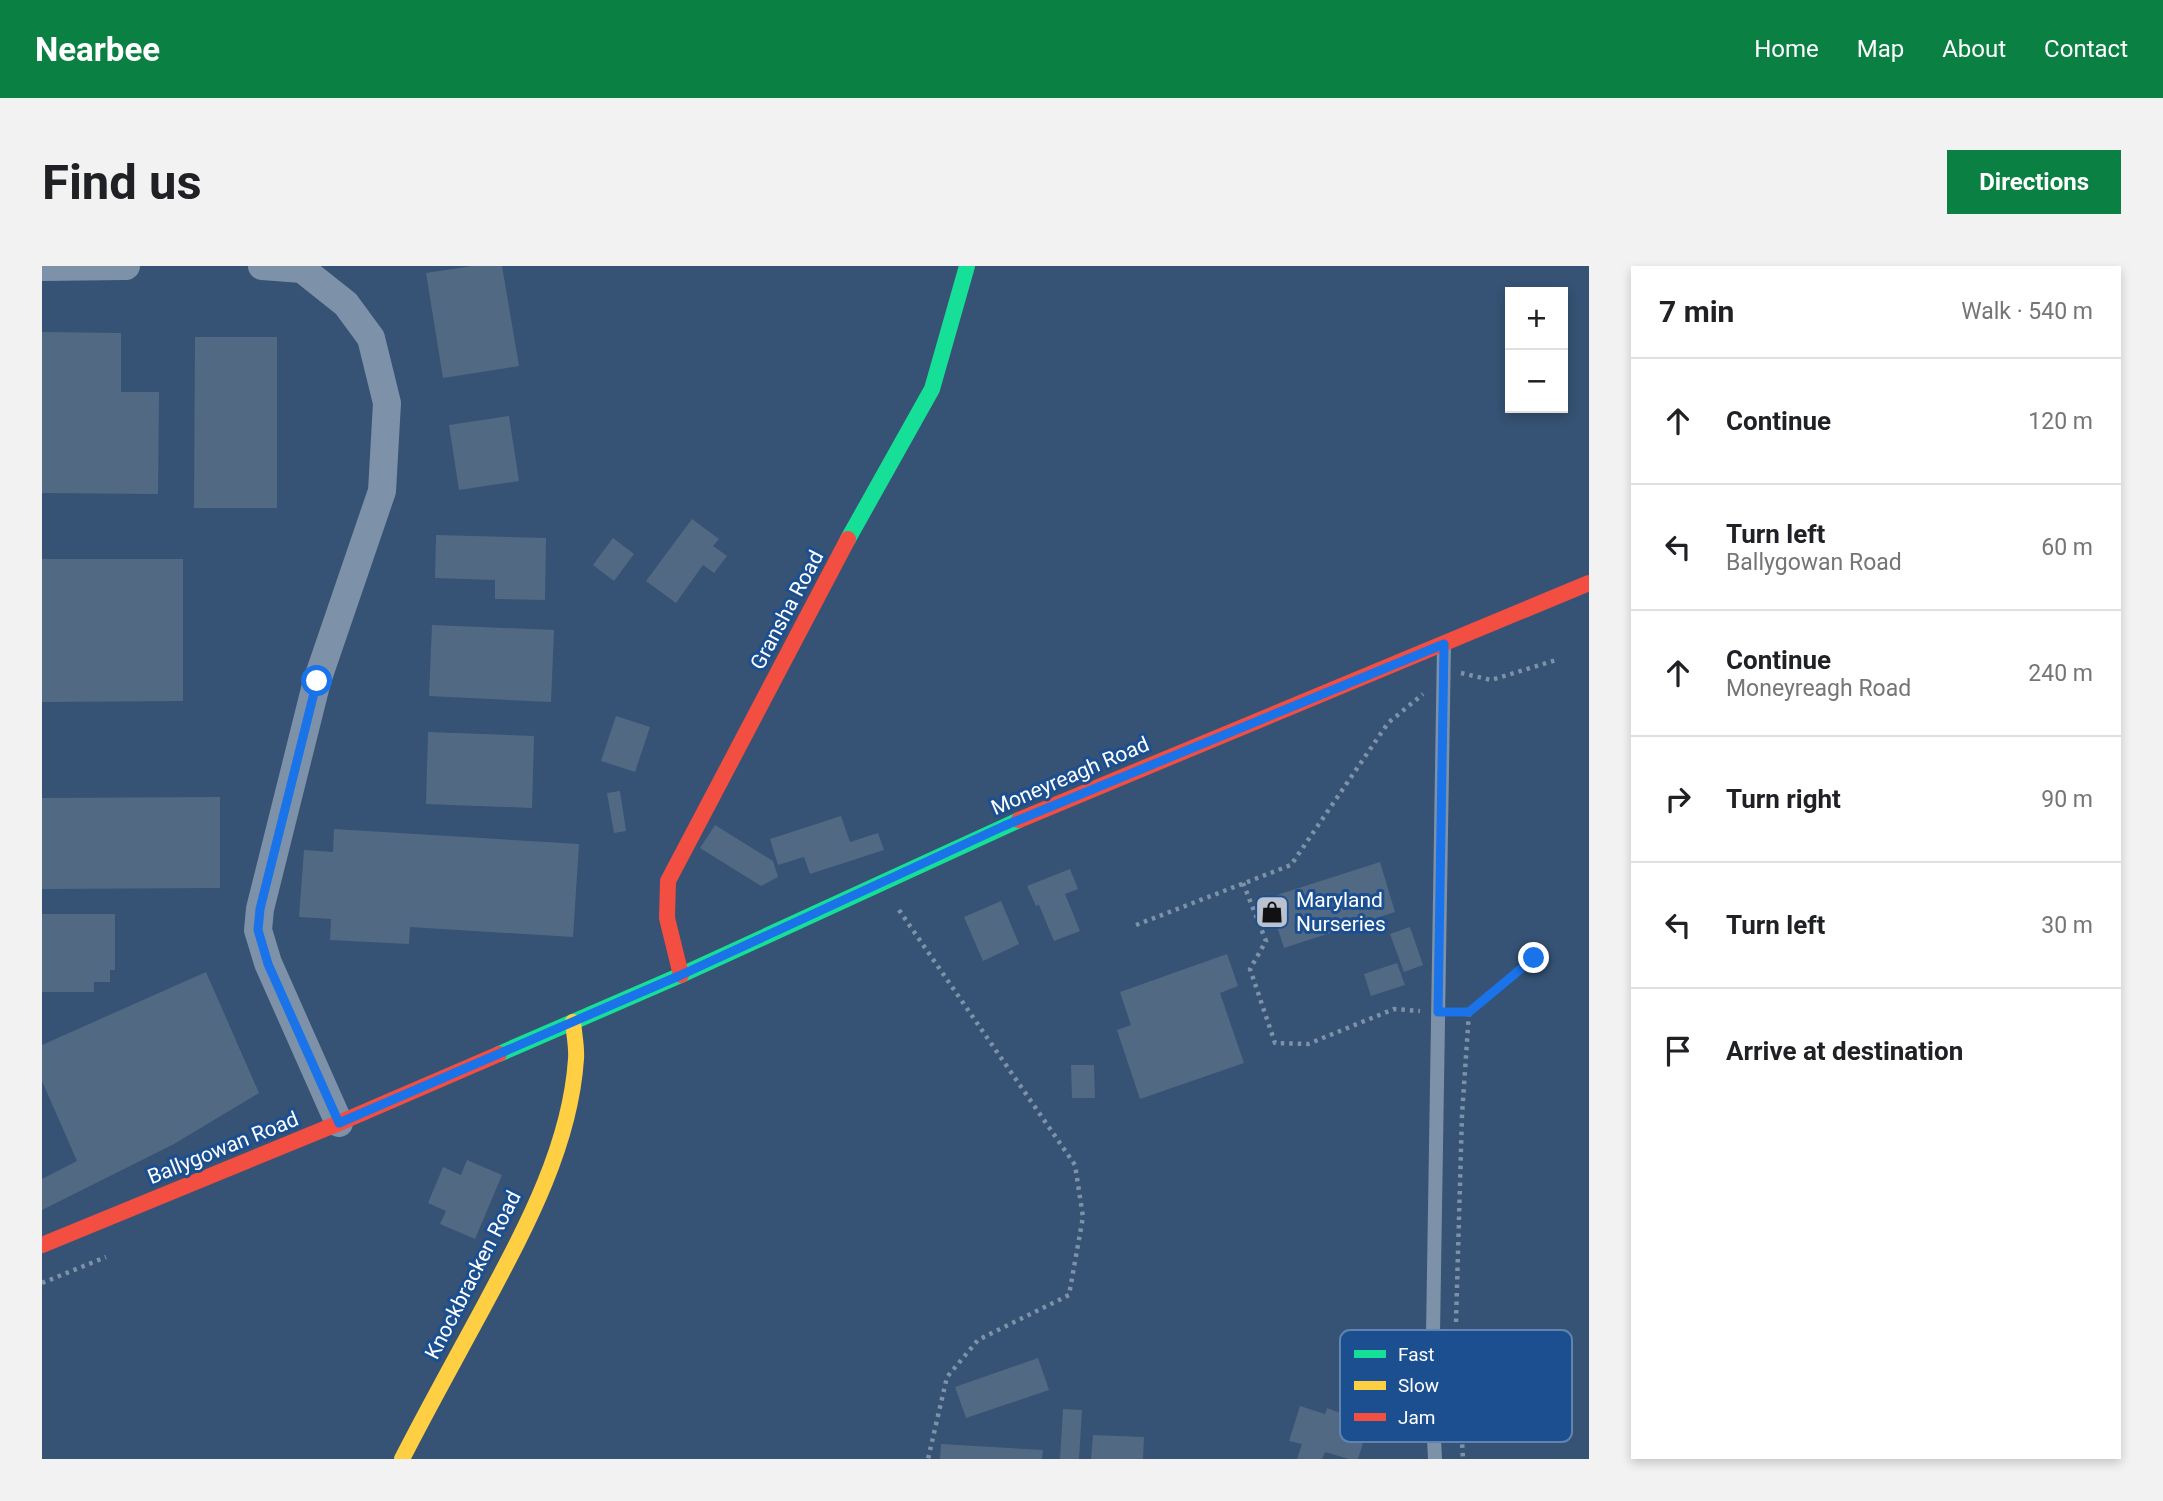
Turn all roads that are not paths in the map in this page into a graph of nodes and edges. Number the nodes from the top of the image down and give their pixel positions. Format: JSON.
{"nodes":[{"id":1,"x":126,"y":266,"type":"edge"},
{"id":2,"x":262,"y":266,"type":"edge"},
{"id":3,"x":967,"y":266,"type":"edge"},
{"id":4,"x":42,"y":267,"type":"edge"},
{"id":5,"x":1589,"y":583,"type":"edge"},
{"id":6,"x":1444,"y":644,"type":"junction"},
{"id":7,"x":681,"y":975,"type":"junction"},
{"id":8,"x":573,"y":1022,"type":"junction"},
{"id":9,"x":339,"y":1123,"type":"junction"},
{"id":10,"x":42,"y":1245,"type":"edge"},
{"id":11,"x":1433,"y":1330,"type":"edge"},
{"id":12,"x":402,"y":1459,"type":"edge"}],
"edges":[{"from":1,"to":4,"type":"street"},
{"from":2,"to":9,"type":"street"},
{"from":3,"to":7,"type":"main road","name":"Gransha Road"},
{"from":5,"to":6,"type":"main road","name":"Moneyreagh Road"},
{"from":6,"to":7,"type":"main road","name":"Moneyreagh Road"},
{"from":6,"to":11,"type":"lane"},
{"from":7,"to":8,"type":"main road","name":"Moneyreagh Road"},
{"from":8,"to":9,"type":"main road","name":"Ballygowan Road"},
{"from":8,"to":12,"type":"main road","name":"Knockbracken Road"},
{"from":9,"to":10,"type":"main road","name":"Ballygowan Road"}]}
